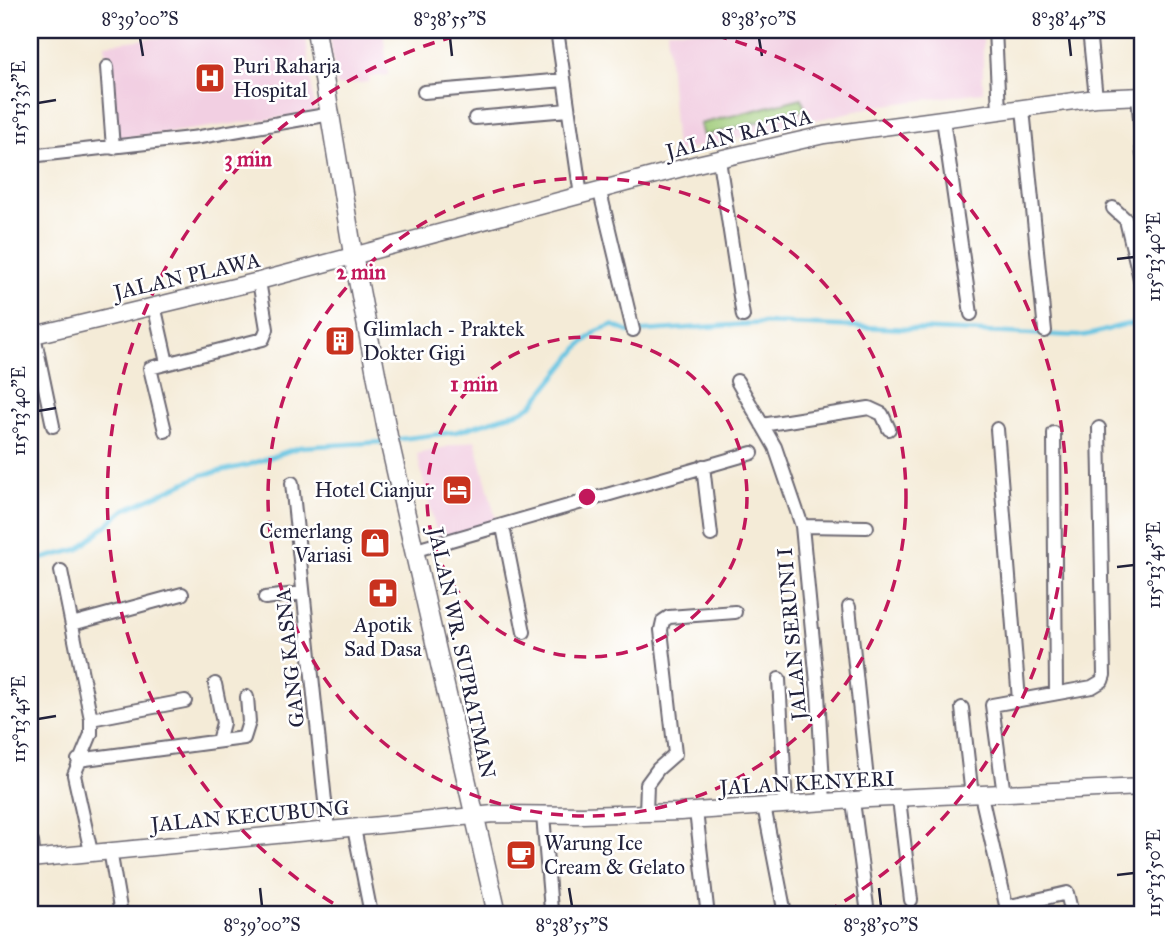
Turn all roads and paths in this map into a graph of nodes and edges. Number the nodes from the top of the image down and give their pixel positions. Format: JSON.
{"nodes":[{"id":1,"x":316,"y":30,"type":"edge"},
{"id":2,"x":557,"y":30,"type":"edge"},
{"id":3,"x":995,"y":30,"type":"edge"},
{"id":4,"x":1089,"y":30,"type":"edge"},
{"id":5,"x":107,"y":67,"type":"dead end"},
{"id":6,"x":564,"y":80,"type":"junction"},
{"id":7,"x":424,"y":92,"type":"dead end"},
{"id":8,"x":1141,"y":96,"type":"edge"},
{"id":9,"x":1096,"y":98,"type":"junction"},
{"id":10,"x":1023,"y":109,"type":"junction"},
{"id":11,"x":568,"y":110,"type":"junction"},
{"id":12,"x":999,"y":111,"type":"junction"},
{"id":13,"x":331,"y":114,"type":"junction"},
{"id":14,"x":475,"y":118,"type":"dead end"},
{"id":15,"x":943,"y":119,"type":"junction"},
{"id":16,"x":113,"y":148,"type":"junction"},
{"id":17,"x":1143,"y":155,"type":"edge"},
{"id":18,"x":30,"y":156,"type":"edge"},
{"id":19,"x":719,"y":160,"type":"junction"},
{"id":20,"x":600,"y":192,"type":"junction"},
{"id":21,"x":581,"y":196,"type":"junction"},
{"id":22,"x":1113,"y":208,"type":"dead end"},
{"id":23,"x":353,"y":254,"type":"junction"},
{"id":24,"x":259,"y":281,"type":"junction"},
{"id":25,"x":1143,"y":291,"type":"edge"},
{"id":26,"x":154,"y":305,"type":"junction"},
{"id":27,"x":971,"y":314,"type":"dead end"},
{"id":28,"x":743,"y":316,"type":"dead end"},
{"id":29,"x":633,"y":330,"type":"dead end"},
{"id":30,"x":1045,"y":331,"type":"dead end"},
{"id":31,"x":32,"y":336,"type":"edge"},
{"id":32,"x":167,"y":363,"type":"junction"},
{"id":33,"x":737,"y":381,"type":"dead end"},
{"id":34,"x":762,"y":425,"type":"junction"},
{"id":35,"x":52,"y":426,"type":"dead end"},
{"id":36,"x":1099,"y":428,"type":"dead end"},
{"id":37,"x":888,"y":429,"type":"dead end"},
{"id":38,"x":997,"y":429,"type":"dead end"},
{"id":39,"x":165,"y":431,"type":"dead end"},
{"id":40,"x":1054,"y":433,"type":"dead end"},
{"id":41,"x":752,"y":453,"type":"dead end"},
{"id":42,"x":703,"y":467,"type":"junction"},
{"id":43,"x":292,"y":483,"type":"dead end"},
{"id":44,"x":802,"y":526,"type":"junction"},
{"id":45,"x":503,"y":527,"type":"junction"},
{"id":46,"x":867,"y":527,"type":"dead end"},
{"id":47,"x":711,"y":535,"type":"dead end"},
{"id":48,"x":416,"y":550,"type":"junction"},
{"id":49,"x":61,"y":571,"type":"dead end"},
{"id":50,"x":303,"y":593,"type":"junction"},
{"id":51,"x":182,"y":594,"type":"dead end"},
{"id":52,"x":265,"y":598,"type":"dead end"},
{"id":53,"x":849,"y":607,"type":"dead end"},
{"id":54,"x":735,"y":612,"type":"dead end"},
{"id":55,"x":72,"y":624,"type":"junction"},
{"id":56,"x":524,"y":632,"type":"dead end"},
{"id":57,"x":779,"y":679,"type":"dead end"},
{"id":58,"x":215,"y":684,"type":"dead end"},
{"id":59,"x":1056,"y":693,"type":"junction"},
{"id":60,"x":247,"y":697,"type":"dead end"},
{"id":61,"x":1019,"y":700,"type":"junction"},
{"id":62,"x":186,"y":701,"type":"dead end"},
{"id":63,"x":962,"y":708,"type":"dead end"},
{"id":64,"x":91,"y":719,"type":"junction"},
{"id":65,"x":218,"y":741,"type":"junction"},
{"id":66,"x":78,"y":760,"type":"junction"},
{"id":67,"x":1143,"y":787,"type":"edge"},
{"id":68,"x":1004,"y":795,"type":"junction"},
{"id":69,"x":977,"y":796,"type":"junction"},
{"id":70,"x":899,"y":799,"type":"junction"},
{"id":71,"x":861,"y":800,"type":"junction"},
{"id":72,"x":824,"y":802,"type":"junction"},
{"id":73,"x":786,"y":805,"type":"junction"},
{"id":74,"x":764,"y":806,"type":"junction"},
{"id":75,"x":696,"y":811,"type":"junction"},
{"id":76,"x":646,"y":813,"type":"junction"},
{"id":77,"x":542,"y":815,"type":"junction"},
{"id":78,"x":474,"y":817,"type":"junction"},
{"id":79,"x":354,"y":828,"type":"junction"},
{"id":80,"x":328,"y":830,"type":"junction"},
{"id":81,"x":110,"y":850,"type":"junction"},
{"id":82,"x":91,"y":852,"type":"junction"},
{"id":83,"x":31,"y":853,"type":"edge"},
{"id":84,"x":911,"y":900,"type":"dead end"},
{"id":85,"x":708,"y":908,"type":"dead end"},
{"id":86,"x":551,"y":910,"type":"dead end"},
{"id":87,"x":1007,"y":911,"type":"edge"},
{"id":88,"x":121,"y":914,"type":"edge"},
{"id":89,"x":371,"y":914,"type":"edge"},
{"id":90,"x":497,"y":914,"type":"edge"},
{"id":91,"x":785,"y":914,"type":"edge"},
{"id":92,"x":868,"y":914,"type":"edge"},
{"id":93,"x":1072,"y":914,"type":"edge"}],
"edges":[{"from":1,"to":13,"type":"main road","name":"JALAN WR. SUPRATMAN"},
{"from":2,"to":6,"type":"street"},
{"from":3,"to":12,"type":"street"},
{"from":4,"to":9,"type":"street"},
{"from":5,"to":16,"type":"street"},
{"from":6,"to":7,"type":"street"},
{"from":6,"to":11,"type":"street"},
{"from":8,"to":9,"type":"street","name":"JALAN RATNA"},
{"from":8,"to":17,"type":"street"},
{"from":9,"to":10,"type":"street","name":"JALAN RATNA"},
{"from":10,"to":12,"type":"street","name":"JALAN RATNA"},
{"from":10,"to":30,"type":"street"},
{"from":11,"to":14,"type":"street"},
{"from":11,"to":21,"type":"street"},
{"from":12,"to":15,"type":"street","name":"JALAN RATNA"},
{"from":13,"to":16,"type":"street"},
{"from":13,"to":23,"type":"main road","name":"JALAN WR. SUPRATMAN"},
{"from":15,"to":19,"type":"street","name":"JALAN RATNA"},
{"from":15,"to":27,"type":"street"},
{"from":16,"to":18,"type":"street"},
{"from":19,"to":20,"type":"street","name":"JALAN RATNA"},
{"from":19,"to":28,"type":"street"},
{"from":20,"to":21,"type":"street","name":"JALAN RATNA"},
{"from":20,"to":29,"type":"street"},
{"from":21,"to":23,"type":"street","name":"JALAN RATNA"},
{"from":22,"to":25,"type":"street"},
{"from":23,"to":24,"type":"street","name":"JALAN PLAWA"},
{"from":23,"to":48,"type":"main road","name":"JALAN WR. SUPRATMAN"},
{"from":24,"to":26,"type":"street","name":"JALAN PLAWA"},
{"from":24,"to":32,"type":"street"},
{"from":26,"to":31,"type":"street","name":"JALAN PLAWA"},
{"from":26,"to":32,"type":"street"},
{"from":31,"to":35,"type":"street"},
{"from":32,"to":39,"type":"street"},
{"from":33,"to":34,"type":"street"},
{"from":34,"to":37,"type":"street"},
{"from":34,"to":44,"type":"street"},
{"from":36,"to":59,"type":"street"},
{"from":38,"to":61,"type":"street"},
{"from":40,"to":59,"type":"street"},
{"from":41,"to":42,"type":"street"},
{"from":42,"to":45,"type":"street"},
{"from":42,"to":47,"type":"street"},
{"from":43,"to":50,"type":"street","name":"GANG KASNA"},
{"from":44,"to":46,"type":"street","name":"JALAN SERUNI I"},
{"from":44,"to":72,"type":"street","name":"JALAN SERUNI I"},
{"from":45,"to":48,"type":"street"},
{"from":45,"to":56,"type":"street"},
{"from":48,"to":78,"type":"main road","name":"JALAN WR. SUPRATMAN"},
{"from":49,"to":55,"type":"street"},
{"from":50,"to":52,"type":"street"},
{"from":50,"to":80,"type":"street","name":"GANG KASNA"},
{"from":51,"to":55,"type":"street"},
{"from":53,"to":71,"type":"street"},
{"from":54,"to":76,"type":"street"},
{"from":55,"to":64,"type":"street"},
{"from":57,"to":73,"type":"street"},
{"from":58,"to":65,"type":"street"},
{"from":59,"to":61,"type":"street"},
{"from":60,"to":65,"type":"street"},
{"from":61,"to":68,"type":"street"},
{"from":62,"to":64,"type":"street"},
{"from":63,"to":69,"type":"street"},
{"from":64,"to":66,"type":"street"},
{"from":65,"to":66,"type":"street"},
{"from":66,"to":82,"type":"street"},
{"from":67,"to":68,"type":"street","name":"JALAN KENYERI"},
{"from":68,"to":69,"type":"street","name":"JALAN KENYERI"},
{"from":69,"to":70,"type":"street","name":"JALAN KENYERI"},
{"from":69,"to":87,"type":"street"},
{"from":70,"to":71,"type":"street","name":"JALAN KENYERI"},
{"from":70,"to":84,"type":"street"},
{"from":71,"to":72,"type":"street","name":"JALAN KENYERI"},
{"from":71,"to":92,"type":"street"},
{"from":72,"to":73,"type":"street","name":"JALAN KENYERI"},
{"from":73,"to":74,"type":"street","name":"JALAN KENYERI"},
{"from":74,"to":75,"type":"street","name":"JALAN KENYERI"},
{"from":74,"to":91,"type":"street"},
{"from":75,"to":76,"type":"street","name":"JALAN KENYERI"},
{"from":75,"to":85,"type":"street"},
{"from":76,"to":77,"type":"street","name":"JALAN KENYERI"},
{"from":77,"to":78,"type":"street","name":"JALAN KENYERI"},
{"from":77,"to":86,"type":"street"},
{"from":78,"to":79,"type":"street","name":"JALAN KECUBUNG"},
{"from":78,"to":90,"type":"main road","name":"JALAN WR. SUPRATMAN"},
{"from":79,"to":80,"type":"street","name":"JALAN KECUBUNG"},
{"from":79,"to":89,"type":"street"},
{"from":80,"to":81,"type":"street","name":"JALAN KECUBUNG"},
{"from":81,"to":82,"type":"street","name":"JALAN KECUBUNG"},
{"from":81,"to":88,"type":"street"},
{"from":82,"to":83,"type":"street","name":"JALAN KECUBUNG"},
{"from":87,"to":93,"type":"street"}]}
